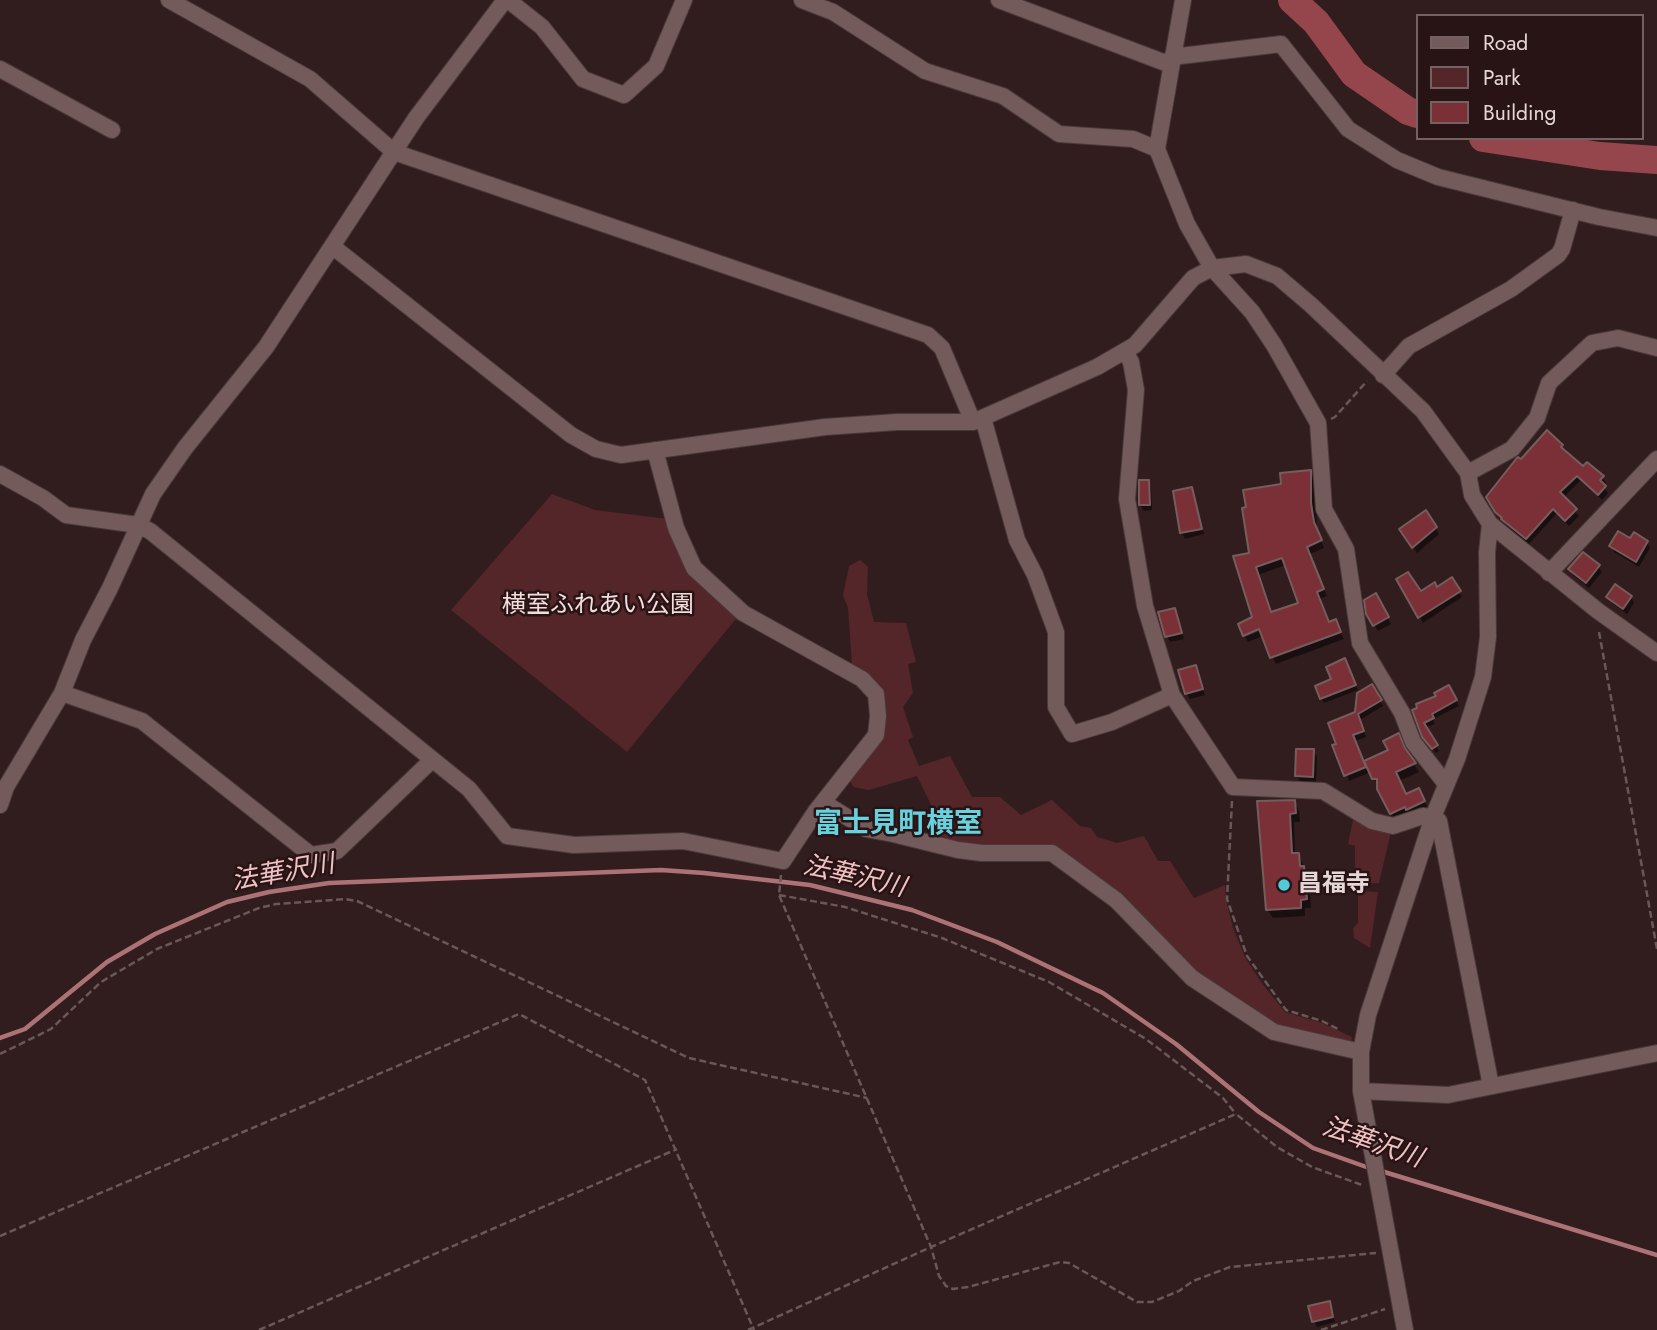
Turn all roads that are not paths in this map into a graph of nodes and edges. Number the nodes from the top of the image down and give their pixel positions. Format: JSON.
{"nodes":[{"id":1,"x":169,"y":0,"type":"edge"},
{"id":2,"x":507,"y":0,"type":"edge"},
{"id":3,"x":684,"y":0,"type":"edge"},
{"id":4,"x":802,"y":0,"type":"edge"},
{"id":5,"x":999,"y":0,"type":"edge"},
{"id":6,"x":1183,"y":0,"type":"edge"},
{"id":7,"x":1171,"y":61,"type":"junction"},
{"id":8,"x":0,"y":69,"type":"edge"},
{"id":9,"x":112,"y":130,"type":"dead end"},
{"id":10,"x":1157,"y":149,"type":"junction"},
{"id":11,"x":394,"y":152,"type":"junction"},
{"id":12,"x":1573,"y":210,"type":"junction"},
{"id":13,"x":1657,"y":228,"type":"edge"},
{"id":14,"x":332,"y":246,"type":"junction"},
{"id":15,"x":1212,"y":268,"type":"junction"},
{"id":16,"x":1657,"y":348,"type":"edge"},
{"id":17,"x":1125,"y":351,"type":"junction"},
{"id":18,"x":1380,"y":372,"type":"junction"},
{"id":19,"x":978,"y":420,"type":"junction"},
{"id":20,"x":655,"y":450,"type":"junction"},
{"id":21,"x":1657,"y":459,"type":"edge"},
{"id":22,"x":1468,"y":473,"type":"junction"},
{"id":23,"x":0,"y":474,"type":"edge"},
{"id":24,"x":1489,"y":524,"type":"junction"},
{"id":25,"x":138,"y":525,"type":"junction"},
{"id":26,"x":1549,"y":573,"type":"junction"},
{"id":27,"x":1657,"y":653,"type":"edge"},
{"id":28,"x":62,"y":693,"type":"junction"},
{"id":29,"x":1172,"y":695,"type":"junction"},
{"id":30,"x":431,"y":761,"type":"junction"},
{"id":31,"x":1446,"y":784,"type":"junction"},
{"id":32,"x":823,"y":802,"type":"junction"},
{"id":33,"x":0,"y":805,"type":"edge"},
{"id":34,"x":1433,"y":817,"type":"junction"},
{"id":35,"x":1361,"y":1052,"type":"junction"},
{"id":36,"x":1657,"y":1053,"type":"edge"},
{"id":37,"x":1492,"y":1086,"type":"junction"},
{"id":38,"x":1361,"y":1091,"type":"junction"},
{"id":39,"x":1405,"y":1330,"type":"edge"}],
"edges":[{"from":1,"to":11,"type":"street"},
{"from":2,"to":3,"type":"street"},
{"from":2,"to":11,"type":"street"},
{"from":4,"to":10,"type":"street"},
{"from":5,"to":7,"type":"street"},
{"from":6,"to":7,"type":"street"},
{"from":7,"to":10,"type":"street"},
{"from":7,"to":12,"type":"street"},
{"from":8,"to":9,"type":"street"},
{"from":10,"to":15,"type":"street"},
{"from":11,"to":14,"type":"street"},
{"from":11,"to":19,"type":"street"},
{"from":12,"to":13,"type":"street"},
{"from":12,"to":18,"type":"street"},
{"from":14,"to":20,"type":"street"},
{"from":14,"to":25,"type":"street"},
{"from":15,"to":17,"type":"street"},
{"from":15,"to":18,"type":"street"},
{"from":15,"to":31,"type":"street"},
{"from":16,"to":22,"type":"street"},
{"from":17,"to":19,"type":"street"},
{"from":17,"to":29,"type":"street"},
{"from":18,"to":22,"type":"street"},
{"from":19,"to":20,"type":"street"},
{"from":19,"to":29,"type":"street"},
{"from":20,"to":32,"type":"street"},
{"from":21,"to":26,"type":"street"},
{"from":22,"to":24,"type":"street"},
{"from":23,"to":25,"type":"street"},
{"from":24,"to":26,"type":"street"},
{"from":24,"to":31,"type":"street"},
{"from":25,"to":28,"type":"street"},
{"from":25,"to":30,"type":"street"},
{"from":26,"to":27,"type":"street"},
{"from":28,"to":30,"type":"street"},
{"from":28,"to":33,"type":"street"},
{"from":29,"to":34,"type":"street"},
{"from":30,"to":32,"type":"street"},
{"from":31,"to":34,"type":"street"},
{"from":32,"to":35,"type":"street"},
{"from":34,"to":35,"type":"street"},
{"from":34,"to":37,"type":"street"},
{"from":35,"to":38,"type":"street"},
{"from":36,"to":37,"type":"street"},
{"from":37,"to":38,"type":"street"},
{"from":38,"to":39,"type":"street"}]}
